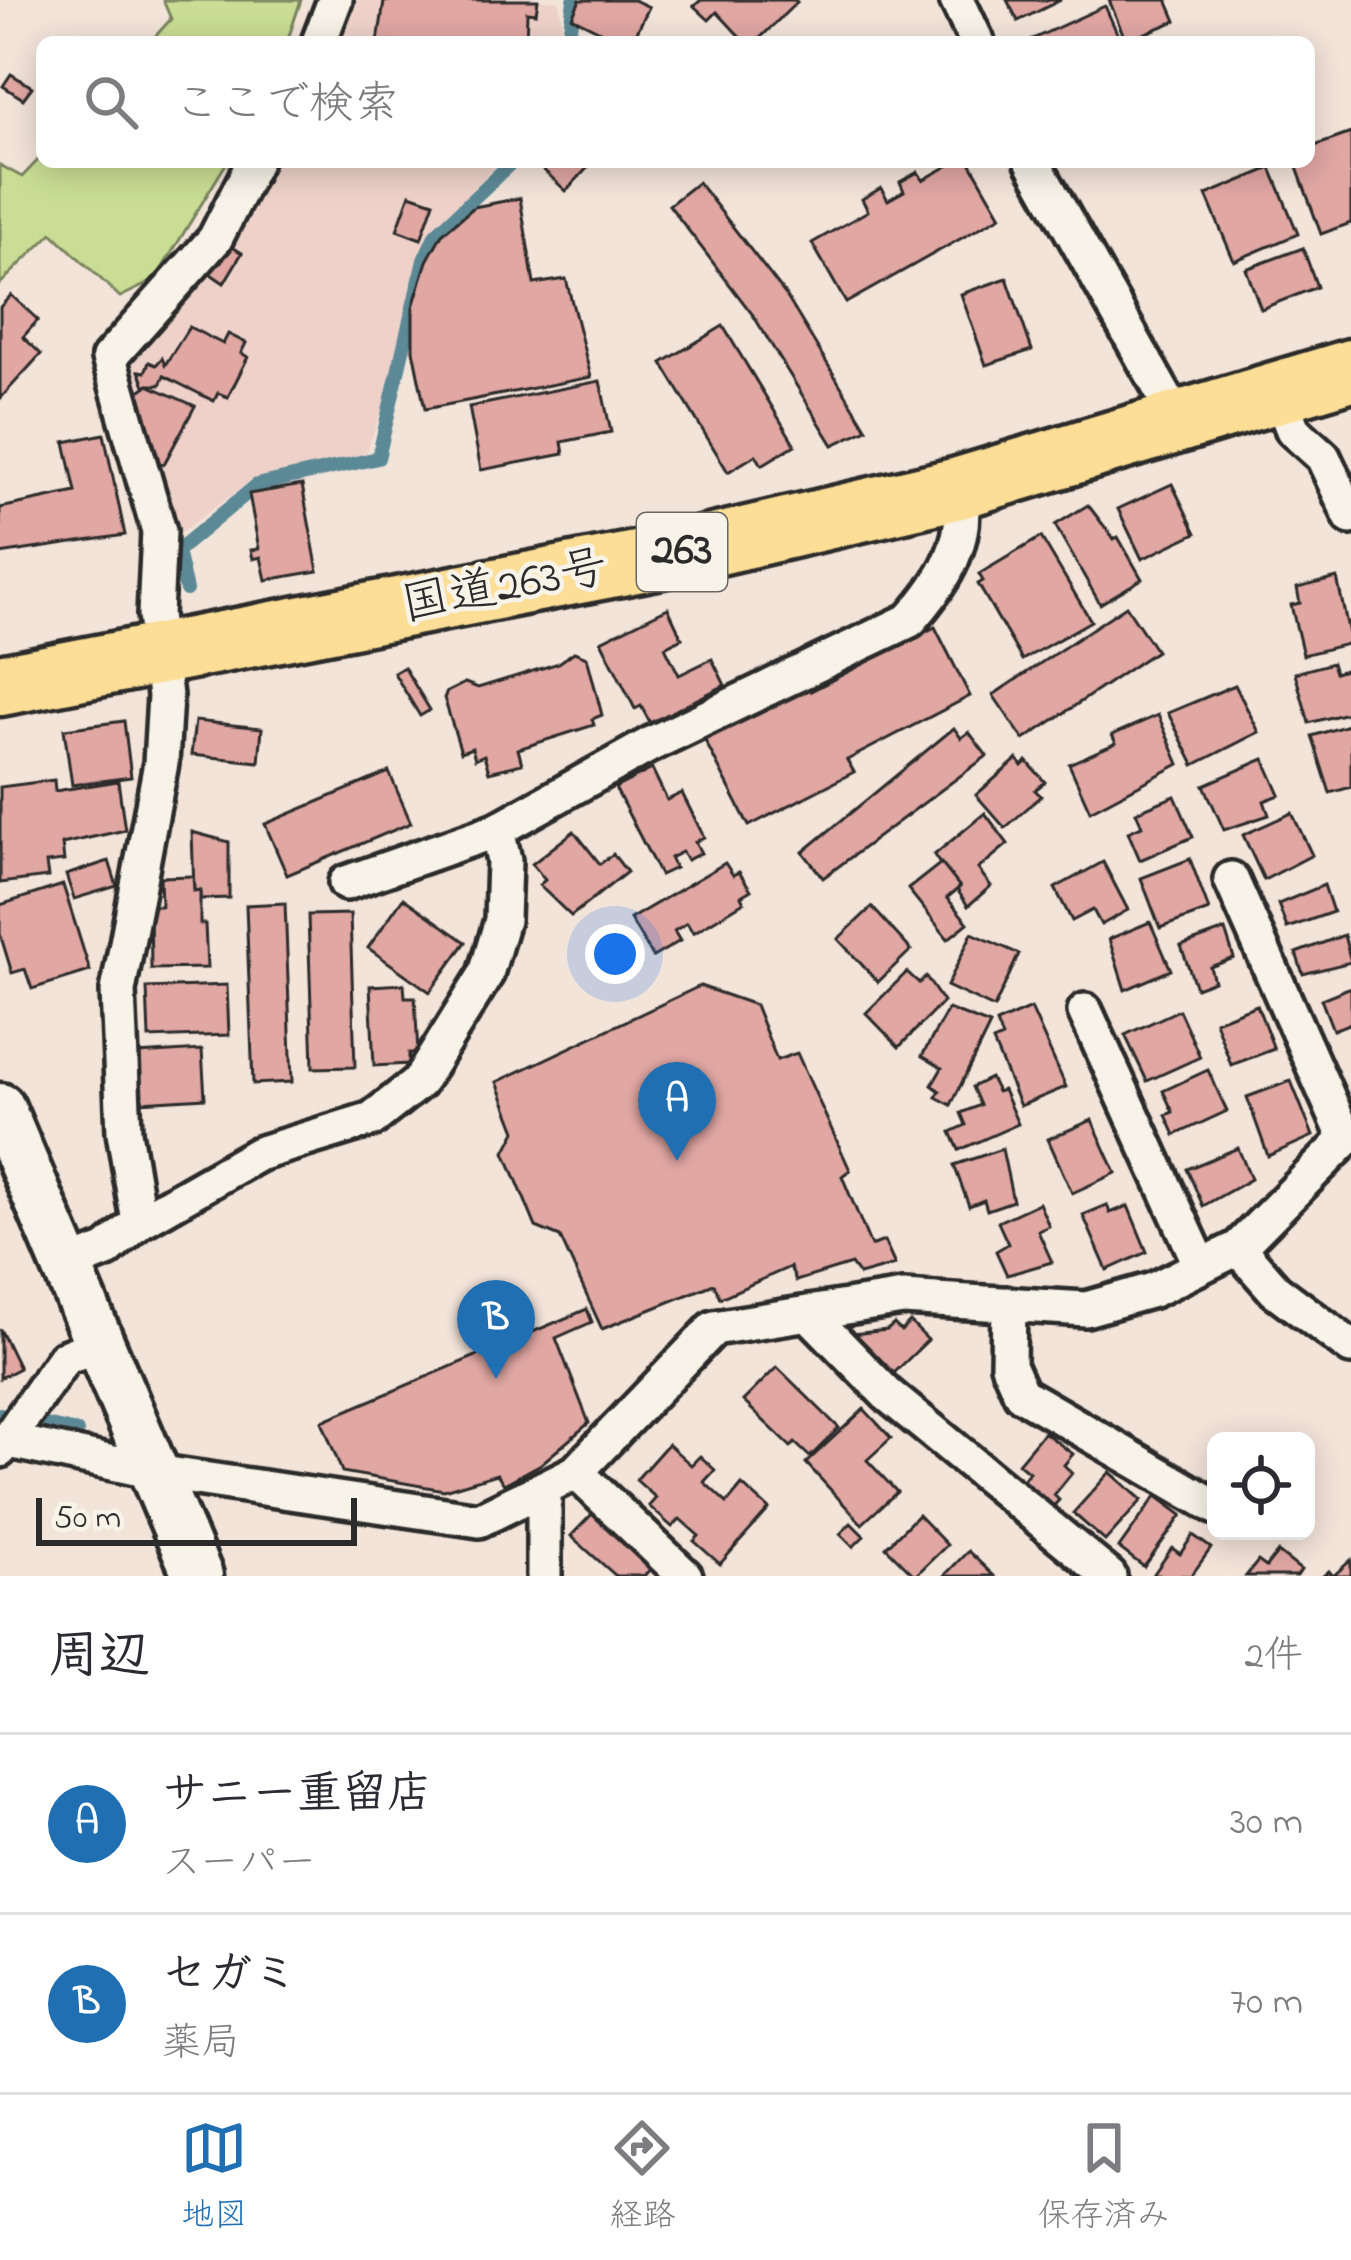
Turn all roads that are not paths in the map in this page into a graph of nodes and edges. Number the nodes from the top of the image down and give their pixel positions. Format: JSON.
{"nodes":[{"id":1,"x":335,"y":0,"type":"edge"},
{"id":2,"x":957,"y":0,"type":"edge"},
{"id":3,"x":321,"y":36,"type":"edge"},
{"id":4,"x":974,"y":36,"type":"edge"},
{"id":5,"x":251,"y":168,"type":"edge"},
{"id":6,"x":1036,"y":168,"type":"edge"},
{"id":7,"x":1351,"y":370,"type":"edge"},
{"id":8,"x":1279,"y":392,"type":"junction"},
{"id":9,"x":1179,"y":422,"type":"junction"},
{"id":10,"x":959,"y":488,"type":"junction"},
{"id":11,"x":1351,"y":517,"type":"edge"},
{"id":12,"x":161,"y":655,"type":"junction"},
{"id":13,"x":0,"y":686,"type":"edge"},
{"id":14,"x":496,"y":830,"type":"junction"},
{"id":15,"x":1231,"y":879,"type":"dead end"},
{"id":16,"x":346,"y":883,"type":"dead end"},
{"id":17,"x":1085,"y":1011,"type":"dead end"},
{"id":18,"x":0,"y":1108,"type":"edge"},
{"id":19,"x":1348,"y":1137,"type":"edge"},
{"id":20,"x":139,"y":1222,"type":"junction"},
{"id":21,"x":1238,"y":1248,"type":"junction"},
{"id":22,"x":69,"y":1265,"type":"junction"},
{"id":23,"x":1201,"y":1266,"type":"junction"},
{"id":24,"x":1009,"y":1304,"type":"junction"},
{"id":25,"x":808,"y":1313,"type":"junction"},
{"id":26,"x":101,"y":1343,"type":"junction"},
{"id":27,"x":1351,"y":1348,"type":"edge"},
{"id":28,"x":3,"y":1444,"type":"edge"},
{"id":29,"x":155,"y":1472,"type":"junction"},
{"id":30,"x":576,"y":1472,"type":"junction"},
{"id":31,"x":544,"y":1488,"type":"junction"},
{"id":32,"x":1207,"y":1502,"type":"edge"},
{"id":33,"x":198,"y":1576,"type":"edge"},
{"id":34,"x":544,"y":1576,"type":"edge"},
{"id":35,"x":686,"y":1576,"type":"edge"},
{"id":36,"x":1109,"y":1576,"type":"edge"}],
"edges":[{"from":1,"to":3,"type":"street"},
{"from":2,"to":4,"type":"street"},
{"from":5,"to":12,"type":"street"},
{"from":6,"to":9,"type":"street"},
{"from":7,"to":8,"type":"highway","name":"国道263号","number":"263"},
{"from":8,"to":9,"type":"highway","name":"国道263号","number":"263"},
{"from":8,"to":11,"type":"street"},
{"from":9,"to":10,"type":"highway","name":"国道263号","number":"263"},
{"from":10,"to":12,"type":"highway","name":"国道263号","number":"263"},
{"from":10,"to":14,"type":"street"},
{"from":12,"to":13,"type":"highway","name":"国道263号","number":"263"},
{"from":12,"to":20,"type":"street"},
{"from":14,"to":16,"type":"street"},
{"from":14,"to":20,"type":"street"},
{"from":15,"to":19,"type":"street"},
{"from":17,"to":23,"type":"street"},
{"from":18,"to":22,"type":"street"},
{"from":19,"to":21,"type":"street"},
{"from":20,"to":22,"type":"street"},
{"from":21,"to":23,"type":"street"},
{"from":21,"to":27,"type":"street"},
{"from":22,"to":26,"type":"street"},
{"from":23,"to":24,"type":"street"},
{"from":24,"to":25,"type":"street"},
{"from":24,"to":32,"type":"street"},
{"from":25,"to":30,"type":"street"},
{"from":25,"to":36,"type":"street"},
{"from":26,"to":28,"type":"street"},
{"from":26,"to":29,"type":"street"},
{"from":28,"to":29,"type":"street"},
{"from":29,"to":31,"type":"street"},
{"from":29,"to":33,"type":"street"},
{"from":30,"to":31,"type":"street"},
{"from":30,"to":35,"type":"street"},
{"from":31,"to":34,"type":"street"}]}
